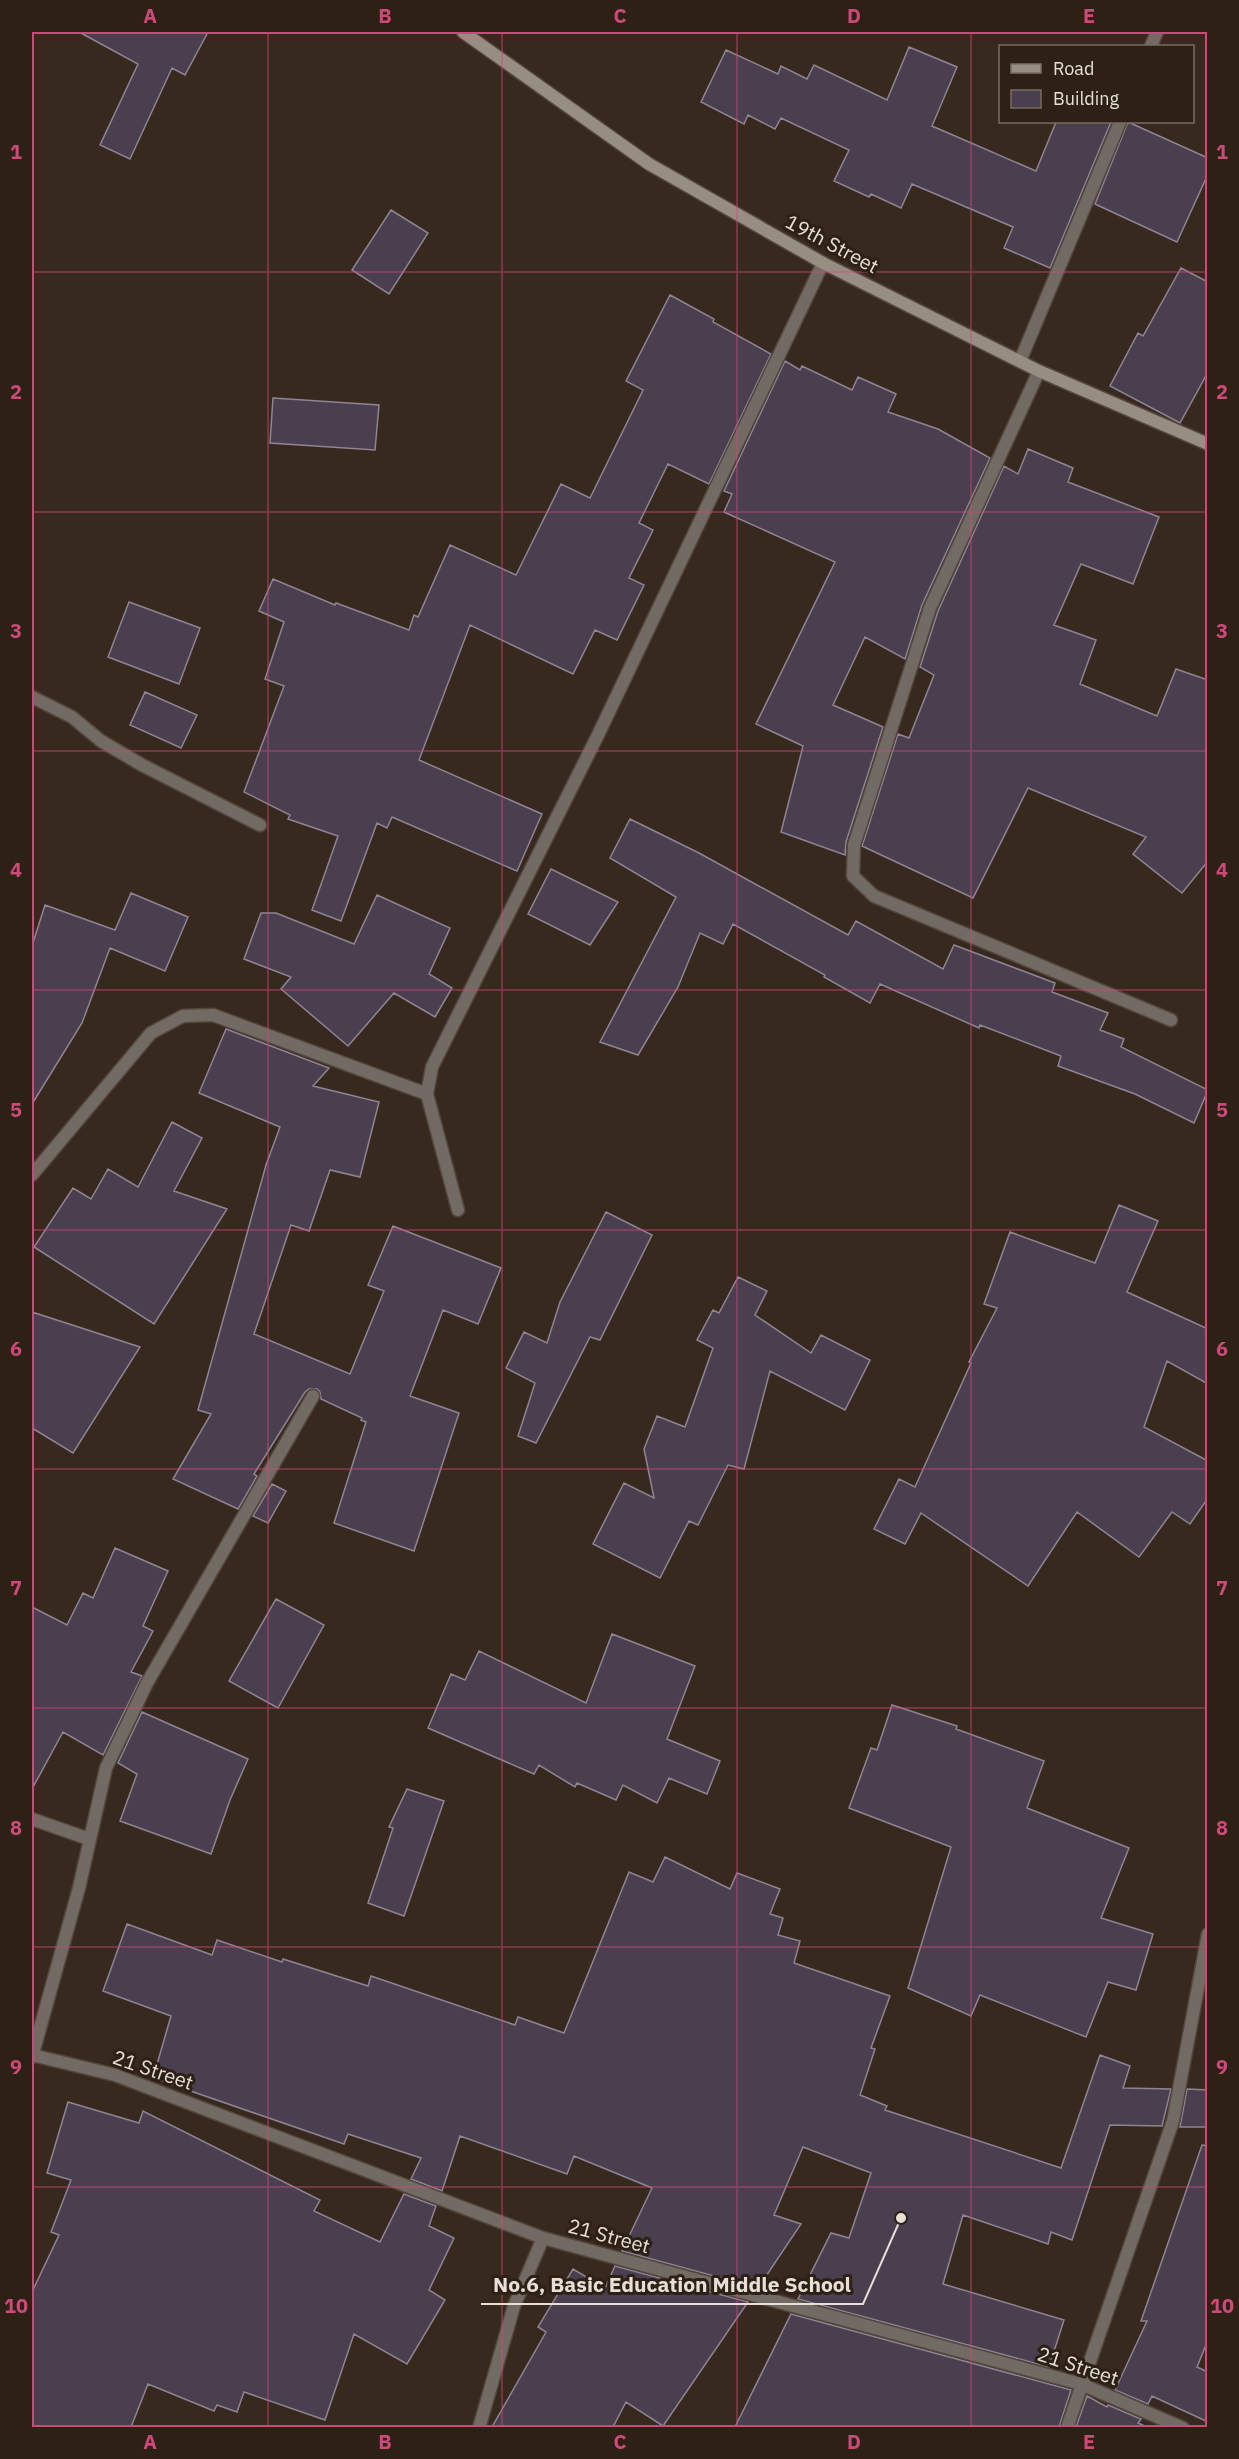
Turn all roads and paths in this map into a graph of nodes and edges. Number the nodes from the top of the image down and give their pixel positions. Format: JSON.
{"nodes":[{"id":1,"x":463,"y":32,"type":"edge"},
{"id":2,"x":1120,"y":123,"type":"edge"},
{"id":3,"x":823,"y":263,"type":"junction"},
{"id":4,"x":1020,"y":361,"type":"junction"},
{"id":5,"x":1039,"y":371,"type":"junction"},
{"id":6,"x":1208,"y":444,"type":"edge"},
{"id":7,"x":32,"y":697,"type":"edge"},
{"id":8,"x":260,"y":825,"type":"dead end"},
{"id":9,"x":1171,"y":1020,"type":"dead end"},
{"id":10,"x":427,"y":1094,"type":"junction"},
{"id":11,"x":32,"y":1175,"type":"edge"},
{"id":12,"x":458,"y":1210,"type":"dead end"},
{"id":13,"x":313,"y":1396,"type":"dead end"},
{"id":14,"x":32,"y":1819,"type":"edge"},
{"id":15,"x":88,"y":1839,"type":"junction"},
{"id":16,"x":1208,"y":1934,"type":"edge"},
{"id":17,"x":32,"y":2056,"type":"edge"},
{"id":18,"x":543,"y":2238,"type":"junction"},
{"id":19,"x":1081,"y":2384,"type":"junction"},
{"id":20,"x":479,"y":2427,"type":"edge"},
{"id":21,"x":1067,"y":2427,"type":"edge"},
{"id":22,"x":1183,"y":2427,"type":"edge"}],
"edges":[{"from":1,"to":3,"type":"street","name":"19th Street"},
{"from":2,"to":4,"type":"street"},
{"from":3,"to":4,"type":"street","name":"19th Street"},
{"from":3,"to":10,"type":"street"},
{"from":4,"to":5,"type":"street","name":"19th Street"},
{"from":5,"to":6,"type":"street","name":"19th Street"},
{"from":5,"to":9,"type":"street"},
{"from":7,"to":8,"type":"street"},
{"from":10,"to":11,"type":"street"},
{"from":10,"to":12,"type":"street"},
{"from":13,"to":15,"type":"street"},
{"from":14,"to":15,"type":"street"},
{"from":15,"to":17,"type":"street"},
{"from":16,"to":19,"type":"street"},
{"from":17,"to":18,"type":"street","name":"21 Street"},
{"from":18,"to":19,"type":"street","name":"21 Street"},
{"from":18,"to":20,"type":"street"},
{"from":19,"to":21,"type":"street"},
{"from":19,"to":22,"type":"street","name":"21 Street"}]}
